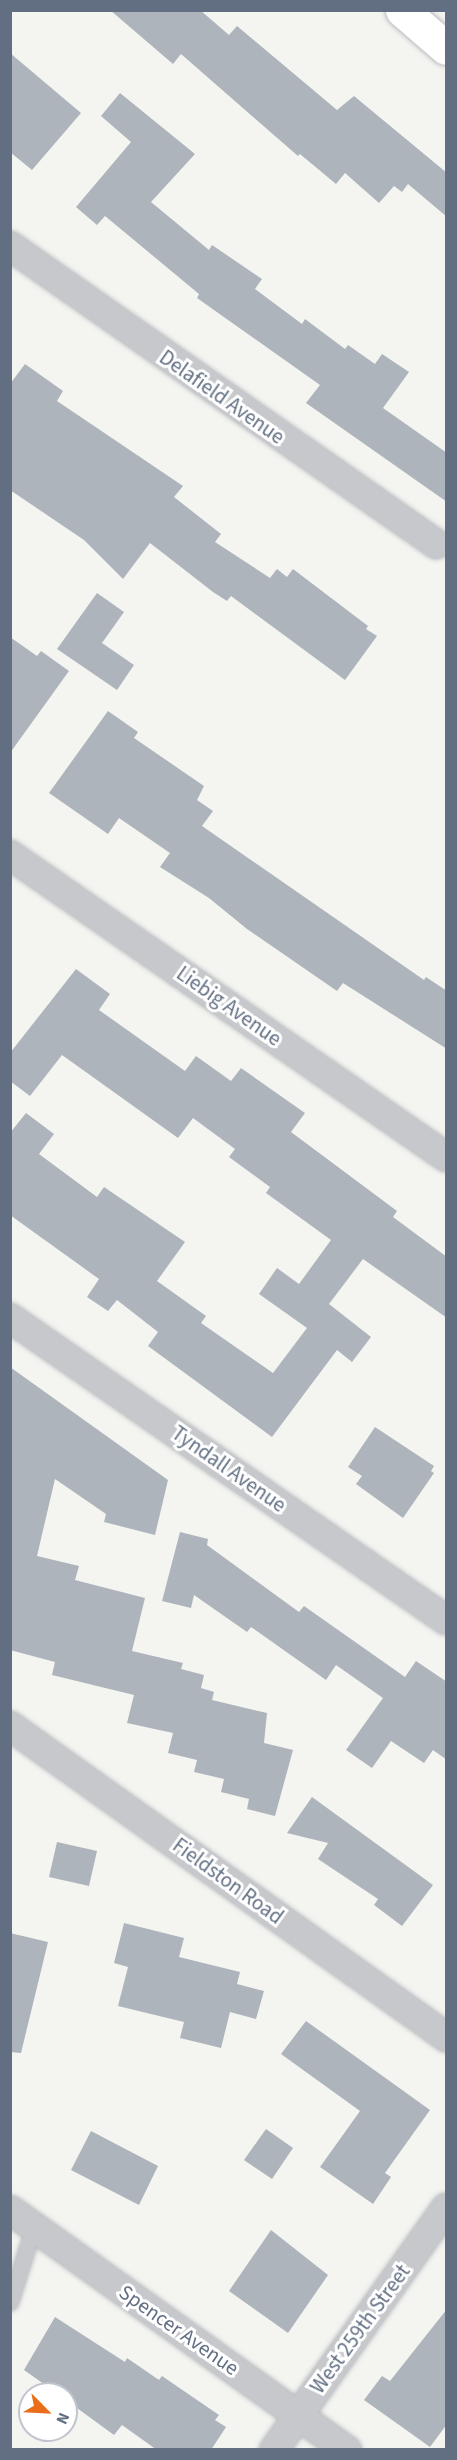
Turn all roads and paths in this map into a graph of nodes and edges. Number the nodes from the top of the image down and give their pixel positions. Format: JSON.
{"nodes":[{"id":1,"x":402,"y":10,"type":"edge"},
{"id":2,"x":447,"y":48,"type":"edge"},
{"id":3,"x":10,"y":246,"type":"edge"},
{"id":4,"x":436,"y":544,"type":"dead end"},
{"id":5,"x":10,"y":855,"type":"edge"},
{"id":6,"x":447,"y":1157,"type":"edge"},
{"id":7,"x":10,"y":1318,"type":"edge"},
{"id":8,"x":447,"y":1620,"type":"edge"},
{"id":9,"x":10,"y":1726,"type":"edge"},
{"id":10,"x":447,"y":2037,"type":"edge"},
{"id":11,"x":447,"y":2208,"type":"edge"},
{"id":12,"x":10,"y":2210,"type":"edge"},
{"id":13,"x":34,"y":2226,"type":"junction"},
{"id":14,"x":10,"y":2302,"type":"edge"},
{"id":15,"x":299,"y":2415,"type":"junction"},
{"id":16,"x":274,"y":2450,"type":"edge"},
{"id":17,"x":347,"y":2450,"type":"edge"}],
"edges":[{"from":1,"to":2,"type":"main road"},
{"from":3,"to":4,"type":"street","name":"Delafield Avenue"},
{"from":5,"to":6,"type":"street","name":"Liebig Avenue"},
{"from":7,"to":8,"type":"street","name":"Tyndall Avenue"},
{"from":9,"to":10,"type":"street","name":"Fieldston Road"},
{"from":11,"to":15,"type":"street","name":"West 259th Street"},
{"from":12,"to":13,"type":"street","name":"Spencer Avenue"},
{"from":13,"to":14,"type":"lane"},
{"from":13,"to":15,"type":"street","name":"Spencer Avenue"},
{"from":15,"to":16,"type":"street","name":"West 259th Street"},
{"from":15,"to":17,"type":"street","name":"Spencer Avenue"}]}
